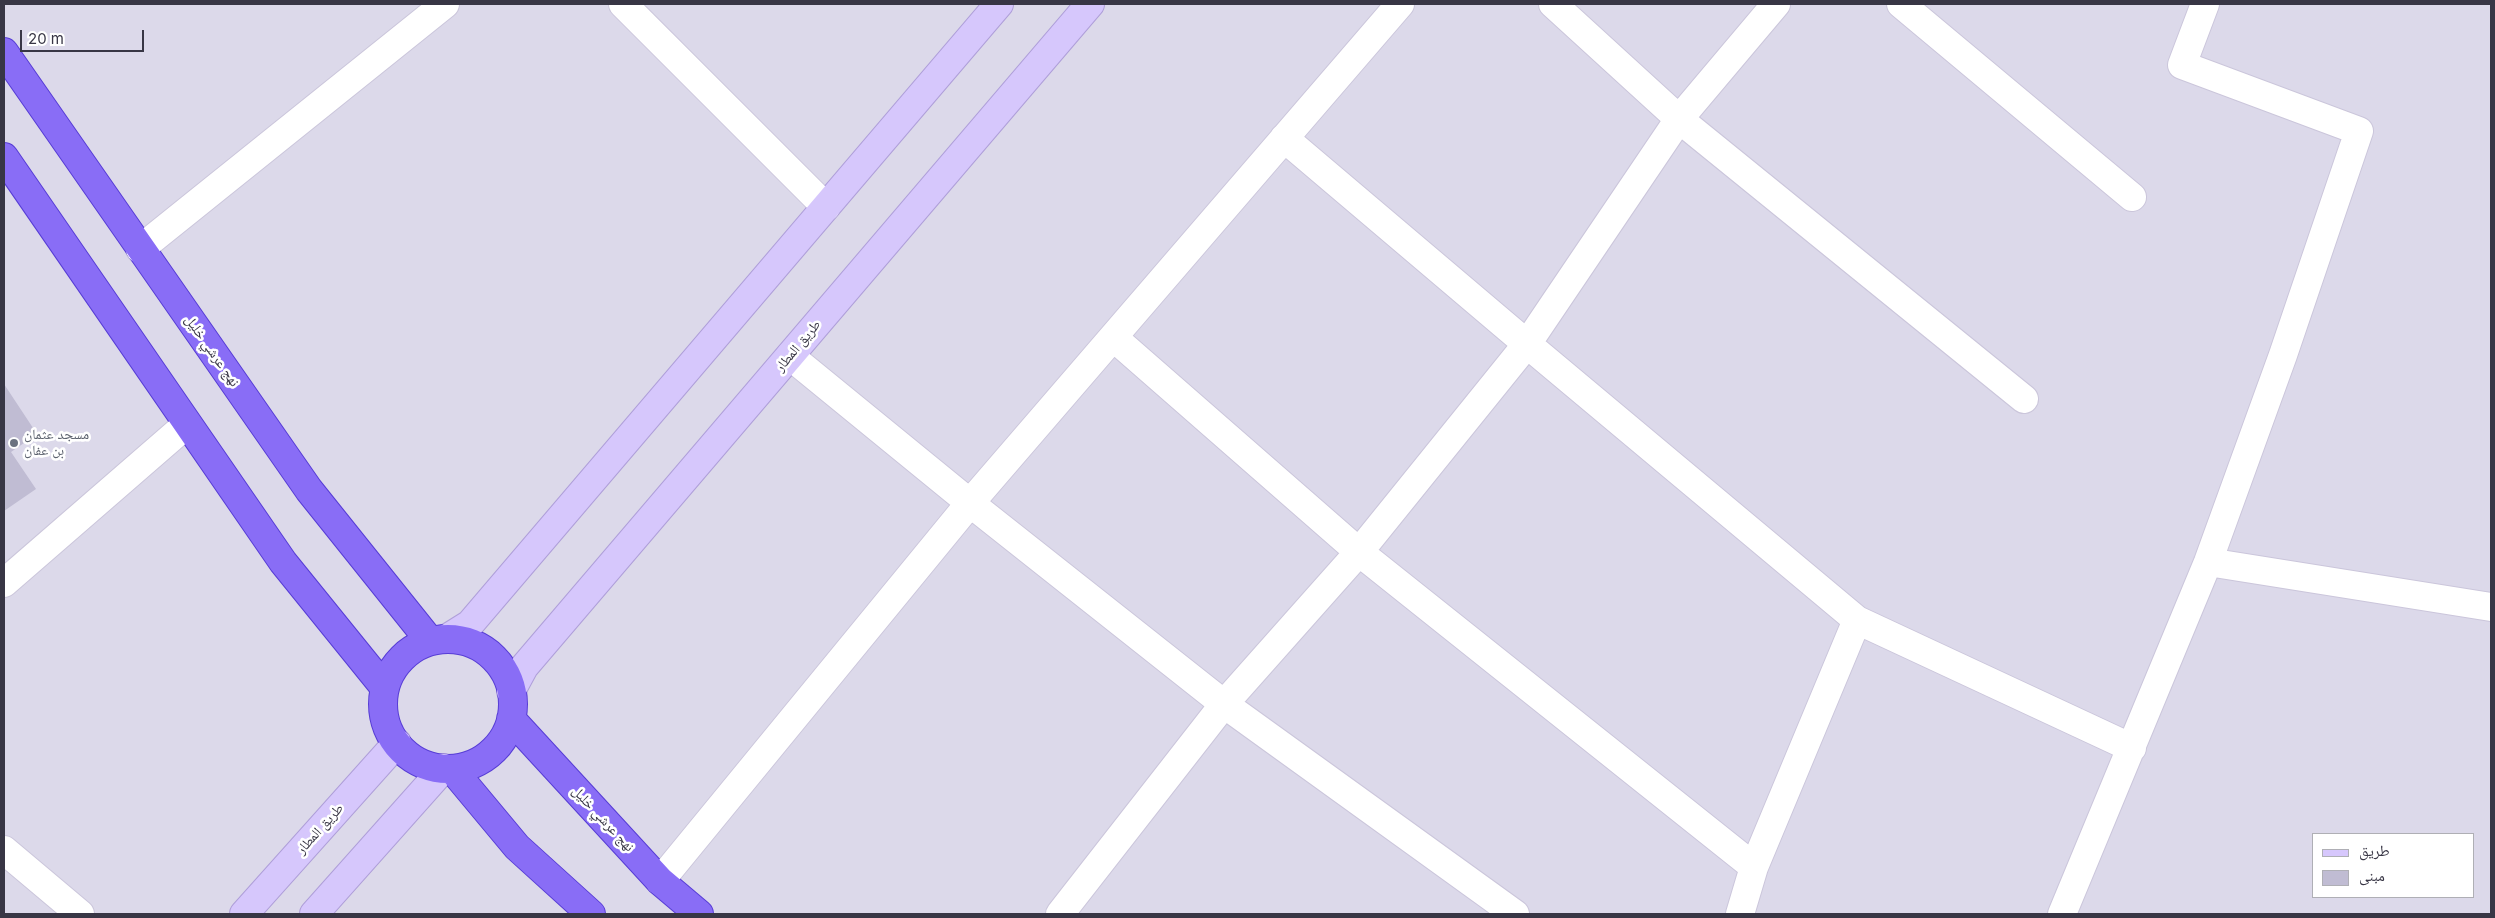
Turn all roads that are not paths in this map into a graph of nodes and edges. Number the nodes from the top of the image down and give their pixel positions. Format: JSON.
{"nodes":[{"id":1,"x":446,"y":4,"type":"edge"},
{"id":2,"x":623,"y":4,"type":"edge"},
{"id":3,"x":999,"y":4,"type":"edge"},
{"id":4,"x":1090,"y":4,"type":"edge"},
{"id":5,"x":1400,"y":4,"type":"edge"},
{"id":6,"x":1553,"y":4,"type":"edge"},
{"id":7,"x":1776,"y":4,"type":"edge"},
{"id":8,"x":1901,"y":4,"type":"edge"},
{"id":9,"x":2205,"y":4,"type":"edge"},
{"id":10,"x":4,"y":52,"type":"edge"},
{"id":11,"x":1679,"y":119,"type":"junction"},
{"id":12,"x":1284,"y":138,"type":"junction"},
{"id":13,"x":4,"y":157,"type":"edge"},
{"id":14,"x":2132,"y":197,"type":"dead end"},
{"id":15,"x":826,"y":208,"type":"junction"},
{"id":16,"x":140,"y":248,"type":"junction"},
{"id":17,"x":1113,"y":337,"type":"junction"},
{"id":18,"x":1527,"y":344,"type":"junction"},
{"id":19,"x":790,"y":356,"type":"junction"},
{"id":20,"x":2024,"y":399,"type":"dead end"},
{"id":21,"x":186,"y":425,"type":"junction"},
{"id":22,"x":970,"y":503,"type":"junction"},
{"id":23,"x":1359,"y":552,"type":"junction"},
{"id":24,"x":2208,"y":562,"type":"junction"},
{"id":25,"x":4,"y":583,"type":"edge"},
{"id":26,"x":2491,"y":607,"type":"edge"},
{"id":27,"x":1857,"y":620,"type":"junction"},
{"id":28,"x":438,"y":640,"type":"junction"},
{"id":29,"x":385,"y":688,"type":"junction"},
{"id":30,"x":512,"y":691,"type":"junction"},
{"id":31,"x":1224,"y":704,"type":"junction"},
{"id":32,"x":511,"y":719,"type":"junction"},
{"id":33,"x":397,"y":743,"type":"junction"},
{"id":34,"x":2132,"y":748,"type":"junction"},
{"id":35,"x":448,"y":768,"type":"junction"},
{"id":36,"x":4,"y":850,"type":"edge"},
{"id":37,"x":1754,"y":868,"type":"junction"},
{"id":38,"x":660,"y":881,"type":"junction"},
{"id":39,"x":1071,"y":910,"type":"edge"},
{"id":40,"x":80,"y":914,"type":"edge"},
{"id":41,"x":244,"y":914,"type":"edge"},
{"id":42,"x":314,"y":914,"type":"edge"},
{"id":43,"x":591,"y":914,"type":"edge"},
{"id":44,"x":699,"y":914,"type":"edge"},
{"id":45,"x":1516,"y":914,"type":"edge"},
{"id":46,"x":1740,"y":914,"type":"edge"},
{"id":47,"x":2062,"y":914,"type":"edge"}],
"edges":[{"from":1,"to":16,"type":"street"},
{"from":2,"to":15,"type":"street"},
{"from":3,"to":15,"type":"main road"},
{"from":4,"to":19,"type":"main road","name":"طريق المطار"},
{"from":5,"to":12,"type":"street"},
{"from":6,"to":11,"type":"street"},
{"from":7,"to":11,"type":"street"},
{"from":8,"to":14,"type":"street"},
{"from":9,"to":24,"type":"street"},
{"from":10,"to":16,"type":"highway","name":"نهج عرشي خليل"},
{"from":11,"to":18,"type":"street"},
{"from":11,"to":20,"type":"street"},
{"from":12,"to":17,"type":"street"},
{"from":12,"to":18,"type":"street"},
{"from":13,"to":21,"type":"highway"},
{"from":15,"to":28,"type":"main road"},
{"from":16,"to":28,"type":"highway","name":"نهج عرشي خليل"},
{"from":17,"to":22,"type":"street"},
{"from":17,"to":23,"type":"street"},
{"from":18,"to":23,"type":"street"},
{"from":18,"to":27,"type":"street"},
{"from":19,"to":22,"type":"street"},
{"from":19,"to":30,"type":"main road","name":"طريق المطار"},
{"from":21,"to":25,"type":"street"},
{"from":21,"to":29,"type":"highway"},
{"from":22,"to":31,"type":"street"},
{"from":22,"to":38,"type":"street"},
{"from":23,"to":31,"type":"street"},
{"from":23,"to":37,"type":"street"},
{"from":24,"to":26,"type":"street"},
{"from":24,"to":34,"type":"street"},
{"from":27,"to":34,"type":"street"},
{"from":27,"to":37,"type":"street"},
{"from":28,"to":29,"type":"highway"},
{"from":28,"to":30,"type":"highway"},
{"from":29,"to":33,"type":"highway"},
{"from":30,"to":32,"type":"highway"},
{"from":31,"to":39,"type":"street"},
{"from":31,"to":45,"type":"street"},
{"from":32,"to":35,"type":"highway"},
{"from":32,"to":38,"type":"highway","name":"نهج عرشي خليل"},
{"from":33,"to":35,"type":"highway"},
{"from":33,"to":41,"type":"main road","name":"طريق المطار"},
{"from":34,"to":47,"type":"street"},
{"from":35,"to":42,"type":"main road"},
{"from":35,"to":43,"type":"highway"},
{"from":36,"to":40,"type":"street"},
{"from":37,"to":46,"type":"street"},
{"from":38,"to":44,"type":"highway","name":"نهج عرشي خليل"}]}
